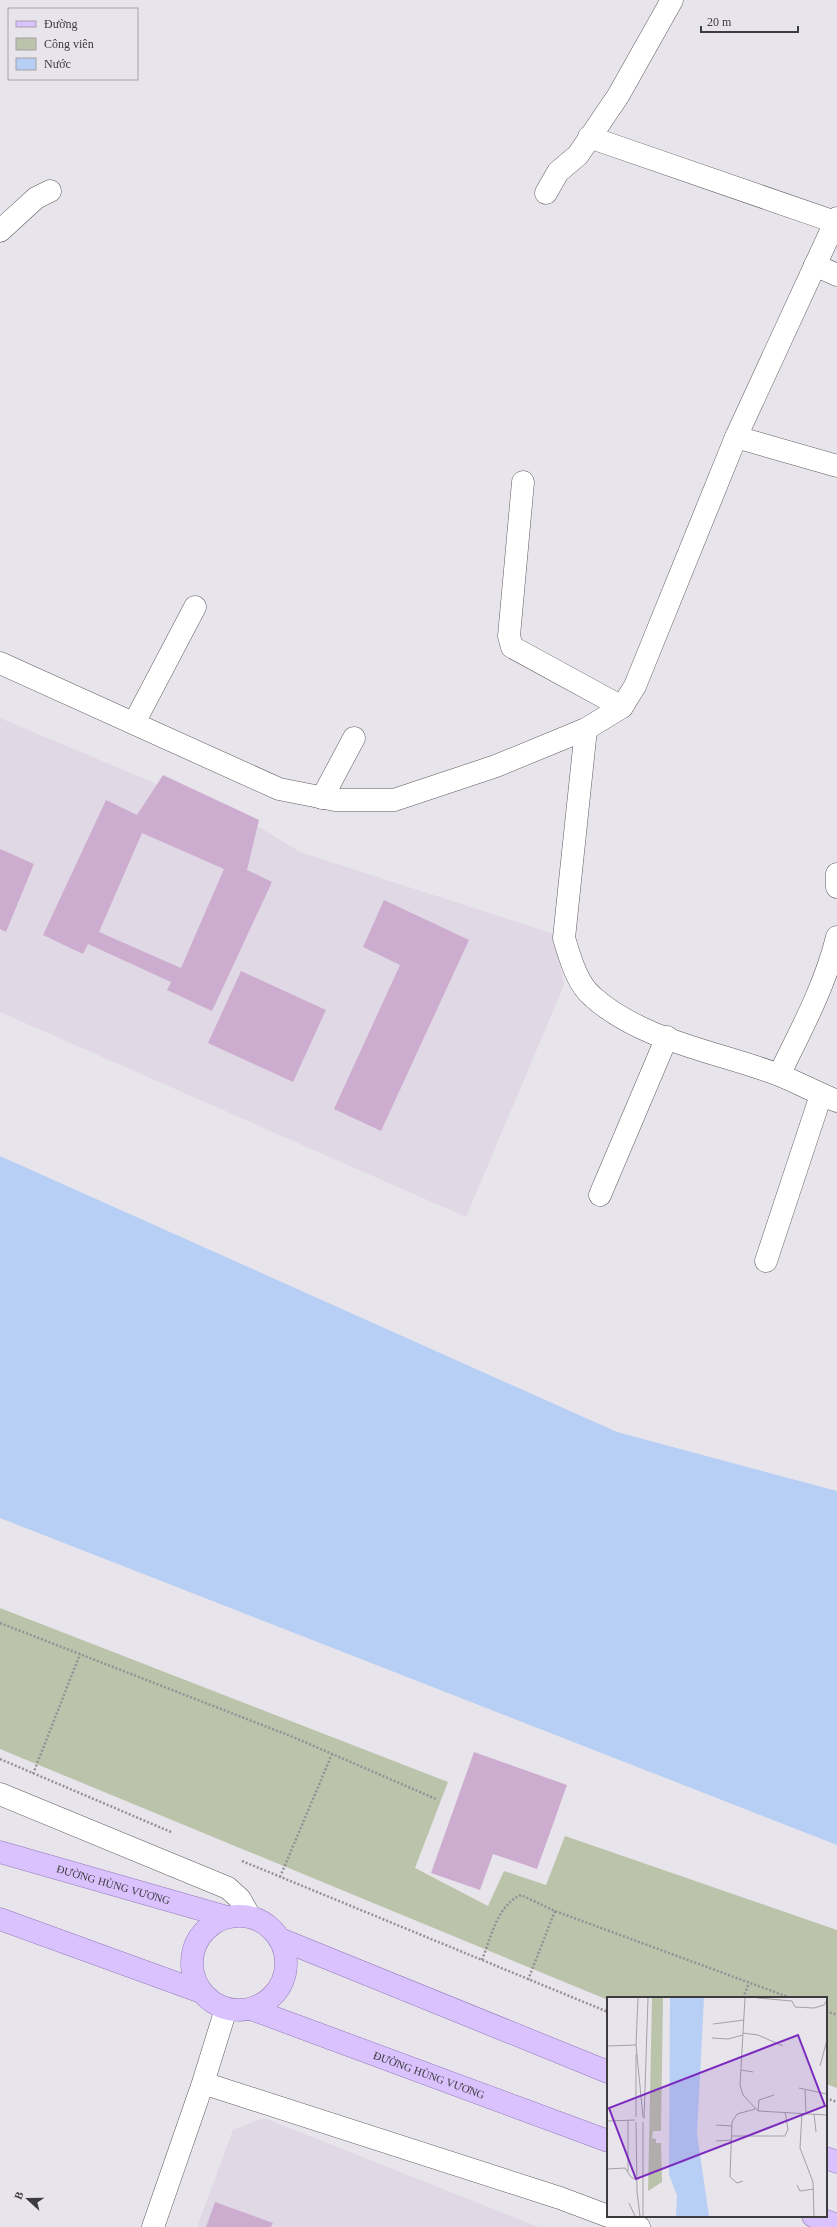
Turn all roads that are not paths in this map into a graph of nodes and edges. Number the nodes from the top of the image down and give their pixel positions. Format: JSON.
{"nodes":[{"id":1,"x":672,"y":0,"type":"edge"},
{"id":2,"x":589,"y":138,"type":"junction"},
{"id":3,"x":50,"y":191,"type":"dead end"},
{"id":4,"x":546,"y":193,"type":"dead end"},
{"id":5,"x":836,"y":220,"type":"edge"},
{"id":6,"x":0,"y":231,"type":"edge"},
{"id":7,"x":815,"y":264,"type":"junction"},
{"id":8,"x":837,"y":275,"type":"edge"},
{"id":9,"x":736,"y":437,"type":"junction"},
{"id":10,"x":837,"y":466,"type":"edge"},
{"id":11,"x":523,"y":482,"type":"dead end"},
{"id":12,"x":194,"y":607,"type":"dead end"},
{"id":13,"x":0,"y":663,"type":"edge"},
{"id":14,"x":622,"y":707,"type":"junction"},
{"id":15,"x":134,"y":724,"type":"junction"},
{"id":16,"x":586,"y":730,"type":"junction"},
{"id":17,"x":354,"y":738,"type":"dead end"},
{"id":18,"x":322,"y":798,"type":"junction"},
{"id":19,"x":837,"y":874,"type":"edge"},
{"id":20,"x":837,"y":887,"type":"edge"},
{"id":21,"x":837,"y":936,"type":"edge"},
{"id":22,"x":667,"y":1037,"type":"junction"},
{"id":23,"x":779,"y":1075,"type":"junction"},
{"id":24,"x":829,"y":1098,"type":"edge"},
{"id":25,"x":600,"y":1195,"type":"dead end"},
{"id":26,"x":766,"y":1261,"type":"dead end"},
{"id":27,"x":0,"y":1794,"type":"edge"},
{"id":28,"x":0,"y":1852,"type":"edge"},
{"id":29,"x":227,"y":1917,"type":"junction"},
{"id":30,"x":250,"y":1917,"type":"junction"},
{"id":31,"x":0,"y":1919,"type":"edge"},
{"id":32,"x":280,"y":1939,"type":"junction"},
{"id":33,"x":201,"y":1992,"type":"junction"},
{"id":34,"x":226,"y":2009,"type":"junction"},
{"id":35,"x":251,"y":2009,"type":"junction"},
{"id":36,"x":607,"y":2072,"type":"edge"},
{"id":37,"x":203,"y":2083,"type":"junction"},
{"id":38,"x":607,"y":2141,"type":"edge"},
{"id":39,"x":827,"y":2158,"type":"edge"},
{"id":40,"x":837,"y":2162,"type":"edge"},
{"id":41,"x":607,"y":2215,"type":"edge"},
{"id":42,"x":612,"y":2217,"type":"edge"},
{"id":43,"x":816,"y":2217,"type":"edge"},
{"id":44,"x":837,"y":2225,"type":"edge"},
{"id":45,"x":153,"y":2227,"type":"edge"},
{"id":46,"x":639,"y":2227,"type":"edge"}],
"edges":[{"from":1,"to":2,"type":"street"},
{"from":2,"to":4,"type":"street"},
{"from":2,"to":5,"type":"street"},
{"from":3,"to":6,"type":"street"},
{"from":5,"to":7,"type":"street"},
{"from":7,"to":8,"type":"street"},
{"from":7,"to":9,"type":"street"},
{"from":9,"to":10,"type":"street"},
{"from":9,"to":14,"type":"street"},
{"from":11,"to":14,"type":"street"},
{"from":12,"to":15,"type":"street"},
{"from":13,"to":15,"type":"street"},
{"from":14,"to":16,"type":"street"},
{"from":15,"to":18,"type":"street"},
{"from":16,"to":18,"type":"street"},
{"from":16,"to":22,"type":"street"},
{"from":17,"to":18,"type":"street"},
{"from":19,"to":20,"type":"street"},
{"from":21,"to":23,"type":"street"},
{"from":22,"to":23,"type":"street"},
{"from":22,"to":25,"type":"street"},
{"from":23,"to":24,"type":"street"},
{"from":24,"to":26,"type":"street"},
{"from":27,"to":30,"type":"street"},
{"from":28,"to":29,"type":"main road","name":"ĐƯỜNG HÙNG VƯƠNG"},
{"from":29,"to":30,"type":"main road"},
{"from":29,"to":33,"type":"main road"},
{"from":30,"to":32,"type":"main road"},
{"from":31,"to":33,"type":"main road"},
{"from":32,"to":35,"type":"main road"},
{"from":32,"to":36,"type":"main road"},
{"from":33,"to":34,"type":"main road"},
{"from":34,"to":35,"type":"main road"},
{"from":34,"to":37,"type":"street"},
{"from":35,"to":38,"type":"main road","name":"ĐƯỜNG HÙNG VƯƠNG"},
{"from":37,"to":41,"type":"street"},
{"from":37,"to":45,"type":"street"},
{"from":39,"to":40,"type":"main road"},
{"from":42,"to":46,"type":"street"},
{"from":43,"to":44,"type":"main road"}]}
